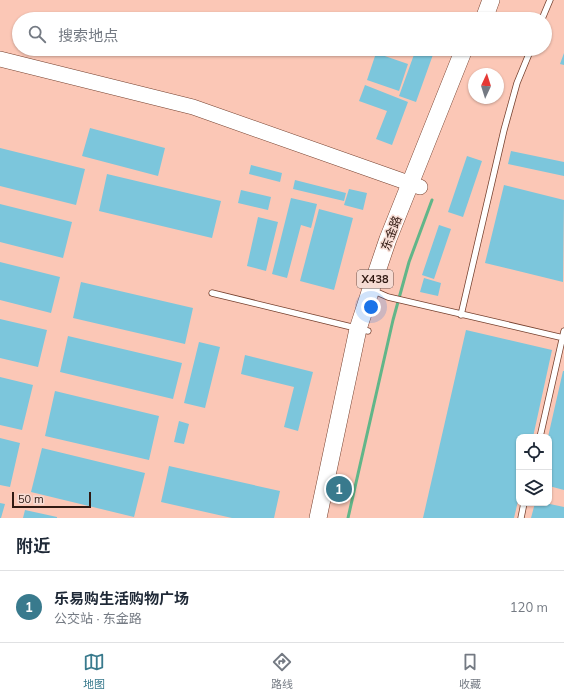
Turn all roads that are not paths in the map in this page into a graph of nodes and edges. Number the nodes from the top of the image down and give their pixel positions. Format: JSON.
{"nodes":[{"id":1,"x":480,"y":0,"type":"edge"},
{"id":2,"x":491,"y":0,"type":"edge"},
{"id":3,"x":550,"y":0,"type":"edge"},
{"id":4,"x":477,"y":12,"type":"edge"},
{"id":5,"x":487,"y":12,"type":"edge"},
{"id":6,"x":545,"y":12,"type":"edge"},
{"id":7,"x":461,"y":56,"type":"edge"},
{"id":8,"x":469,"y":56,"type":"edge"},
{"id":9,"x":528,"y":56,"type":"edge"},
{"id":10,"x":0,"y":59,"type":"edge"},
{"id":11,"x":415,"y":185,"type":"junction"},
{"id":12,"x":212,"y":293,"type":"dead end"},
{"id":13,"x":379,"y":293,"type":"junction"},
{"id":14,"x":461,"y":315,"type":"junction"},
{"id":15,"x":363,"y":330,"type":"junction"},
{"id":16,"x":564,"y":331,"type":"edge"},
{"id":17,"x":563,"y":338,"type":"edge"},
{"id":18,"x":541,"y":434,"type":"edge"},
{"id":19,"x":523,"y":506,"type":"edge"},
{"id":20,"x":318,"y":518,"type":"edge"},
{"id":21,"x":326,"y":518,"type":"edge"},
{"id":22,"x":521,"y":518,"type":"edge"}],
"edges":[{"from":1,"to":4,"type":"main road"},
{"from":2,"to":5,"type":"main road"},
{"from":3,"to":6,"type":"lane"},
{"from":7,"to":11,"type":"main road","name":"东金路","number":"X438"},
{"from":8,"to":11,"type":"main road","name":"东金路","number":"X438"},
{"from":9,"to":14,"type":"lane"},
{"from":10,"to":11,"type":"main road"},
{"from":11,"to":13,"type":"main road","name":"东金路","number":"X438"},
{"from":12,"to":15,"type":"lane"},
{"from":13,"to":14,"type":"lane"},
{"from":13,"to":15,"type":"main road","name":"东金路","number":"X438"},
{"from":14,"to":17,"type":"lane"},
{"from":15,"to":20,"type":"main road","name":"东金路","number":"X438"},
{"from":15,"to":21,"type":"main road","name":"东金路","number":"X438"},
{"from":16,"to":17,"type":"lane"},
{"from":17,"to":18,"type":"lane"},
{"from":19,"to":22,"type":"lane"}]}
